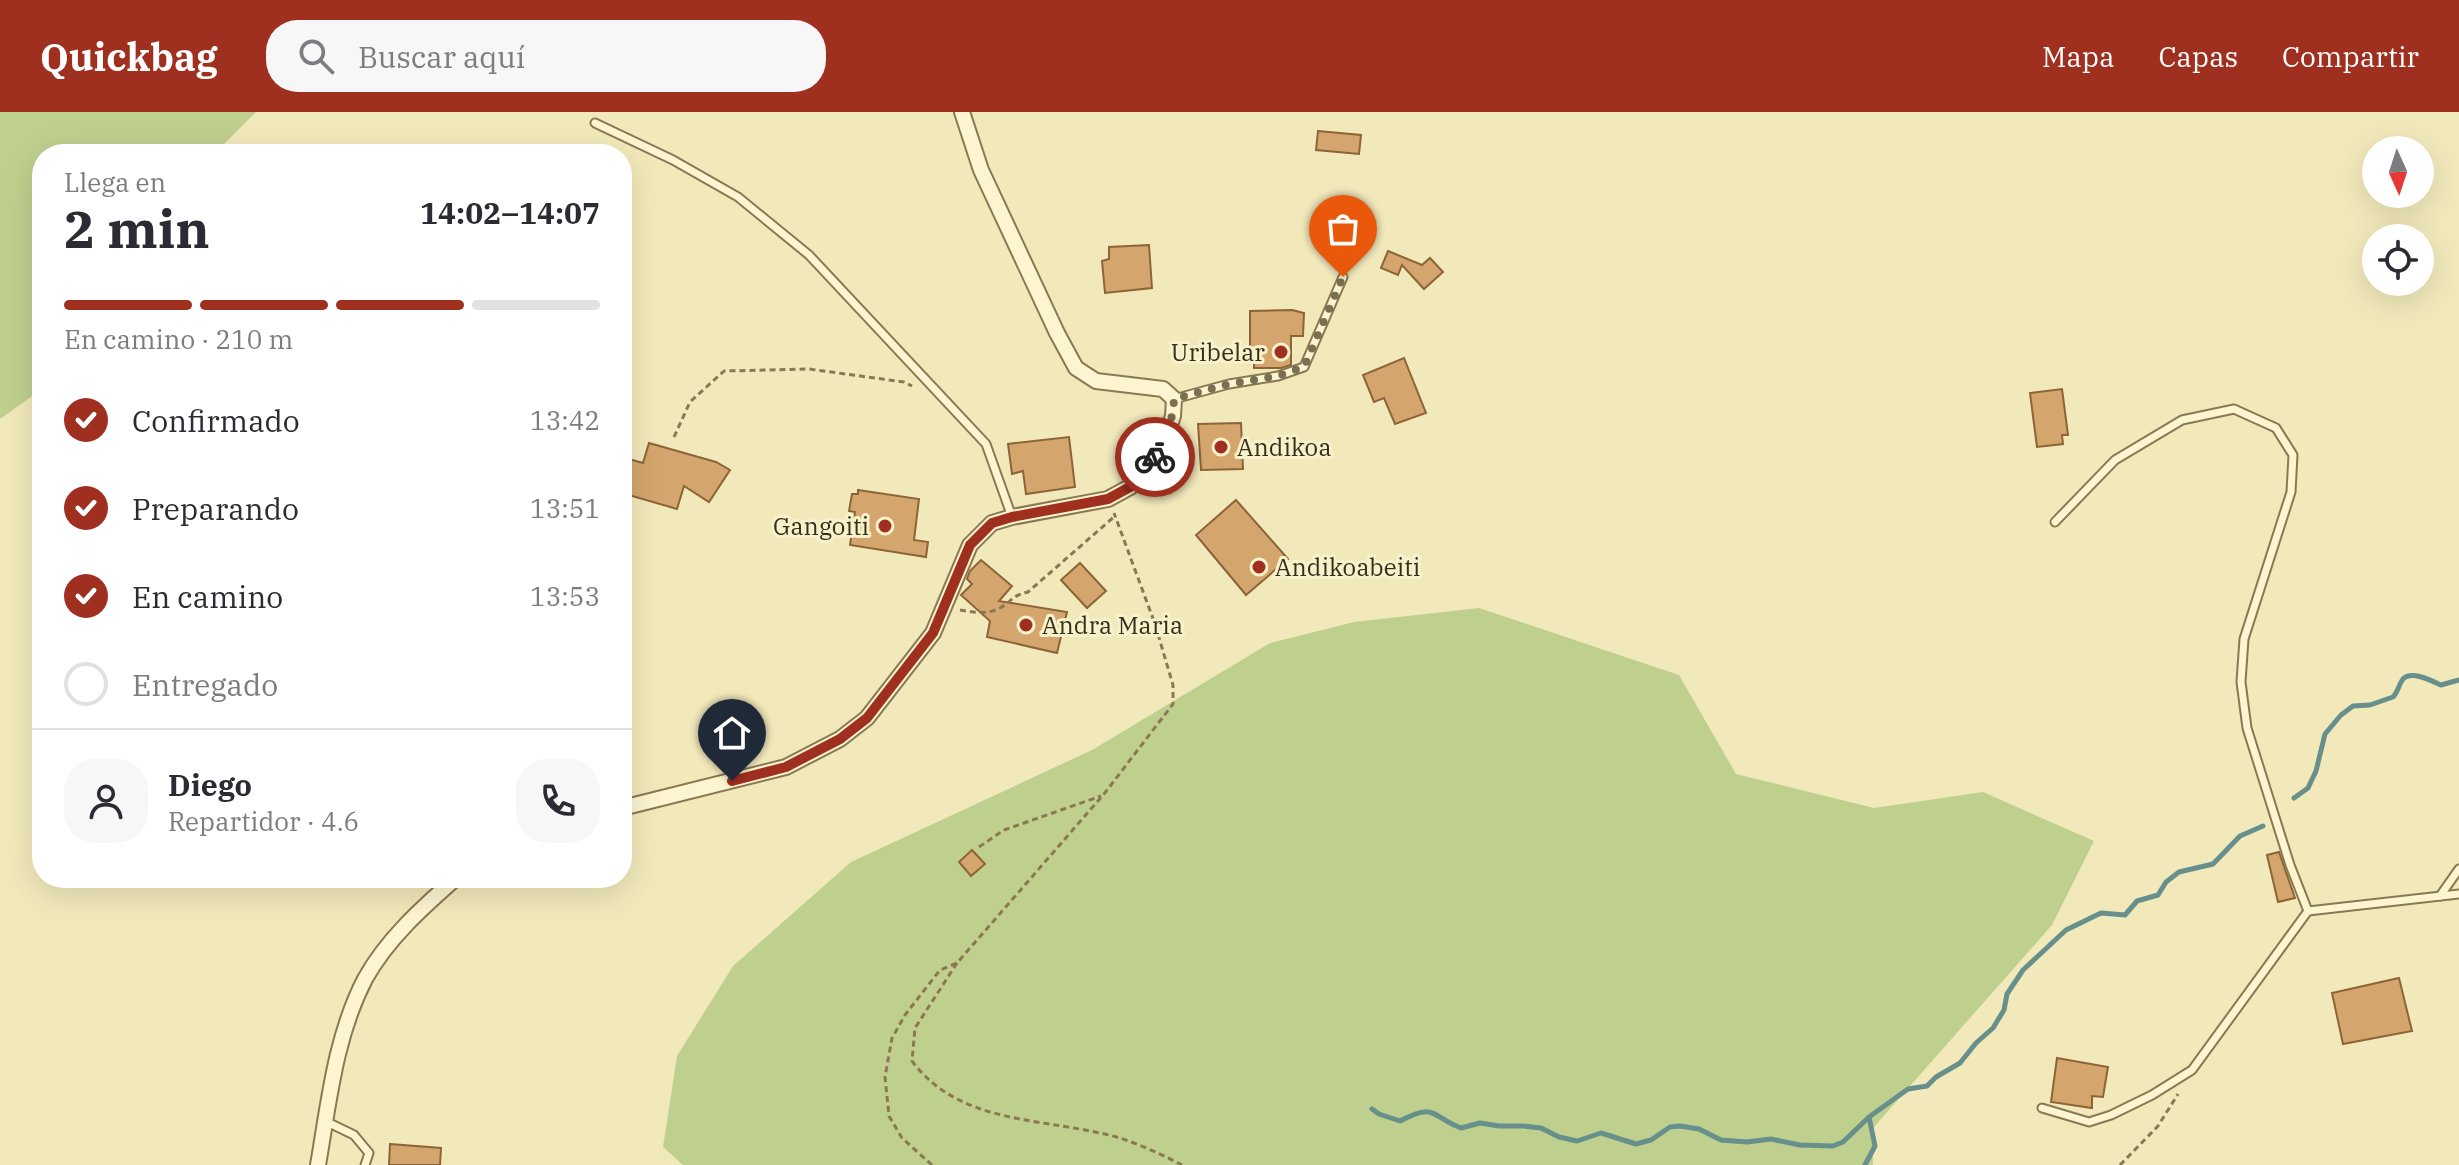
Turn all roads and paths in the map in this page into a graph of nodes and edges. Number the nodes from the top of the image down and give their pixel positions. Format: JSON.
{"nodes":[{"id":1,"x":962,"y":112,"type":"edge"},
{"id":2,"x":595,"y":123,"type":"dead end"},
{"id":3,"x":1343,"y":277,"type":"dead end"},
{"id":4,"x":917,"y":388,"type":"dead end"},
{"id":5,"x":1174,"y":399,"type":"junction"},
{"id":6,"x":674,"y":437,"type":"dead end"},
{"id":7,"x":1108,"y":499,"type":"junction"},
{"id":8,"x":1115,"y":516,"type":"junction"},
{"id":9,"x":1012,"y":517,"type":"junction"},
{"id":10,"x":2055,"y":522,"type":"dead end"},
{"id":11,"x":944,"y":607,"type":"junction"},
{"id":12,"x":1104,"y":794,"type":"junction"},
{"id":13,"x":632,"y":806,"type":"edge"},
{"id":14,"x":979,"y":847,"type":"dead end"},
{"id":15,"x":2459,"y":869,"type":"edge"},
{"id":16,"x":445,"y":888,"type":"edge"},
{"id":17,"x":2459,"y":894,"type":"edge"},
{"id":18,"x":2440,"y":896,"type":"junction"},
{"id":19,"x":2308,"y":911,"type":"junction"},
{"id":20,"x":957,"y":963,"type":"junction"},
{"id":21,"x":2192,"y":1070,"type":"junction"},
{"id":22,"x":2042,"y":1108,"type":"dead end"},
{"id":23,"x":325,"y":1121,"type":"junction"},
{"id":24,"x":318,"y":1165,"type":"edge"},
{"id":25,"x":365,"y":1165,"type":"edge"},
{"id":26,"x":932,"y":1165,"type":"edge"},
{"id":27,"x":1182,"y":1165,"type":"edge"},
{"id":28,"x":2120,"y":1165,"type":"edge"}],
"edges":[{"from":1,"to":5,"type":"street"},
{"from":2,"to":9,"type":"lane"},
{"from":3,"to":5,"type":"lane"},
{"from":4,"to":6,"type":"path"},
{"from":5,"to":7,"type":"street"},
{"from":7,"to":8,"type":"path"},
{"from":7,"to":9,"type":"street"},
{"from":8,"to":11,"type":"path"},
{"from":8,"to":12,"type":"path"},
{"from":9,"to":11,"type":"street"},
{"from":10,"to":19,"type":"lane"},
{"from":11,"to":13,"type":"street"},
{"from":12,"to":14,"type":"path"},
{"from":12,"to":20,"type":"path"},
{"from":15,"to":18,"type":"lane"},
{"from":16,"to":23,"type":"street"},
{"from":17,"to":18,"type":"lane"},
{"from":18,"to":19,"type":"lane"},
{"from":19,"to":21,"type":"lane"},
{"from":20,"to":26,"type":"path"},
{"from":20,"to":27,"type":"path"},
{"from":21,"to":22,"type":"lane"},
{"from":21,"to":28,"type":"path"},
{"from":23,"to":24,"type":"street"},
{"from":23,"to":25,"type":"lane"}]}
